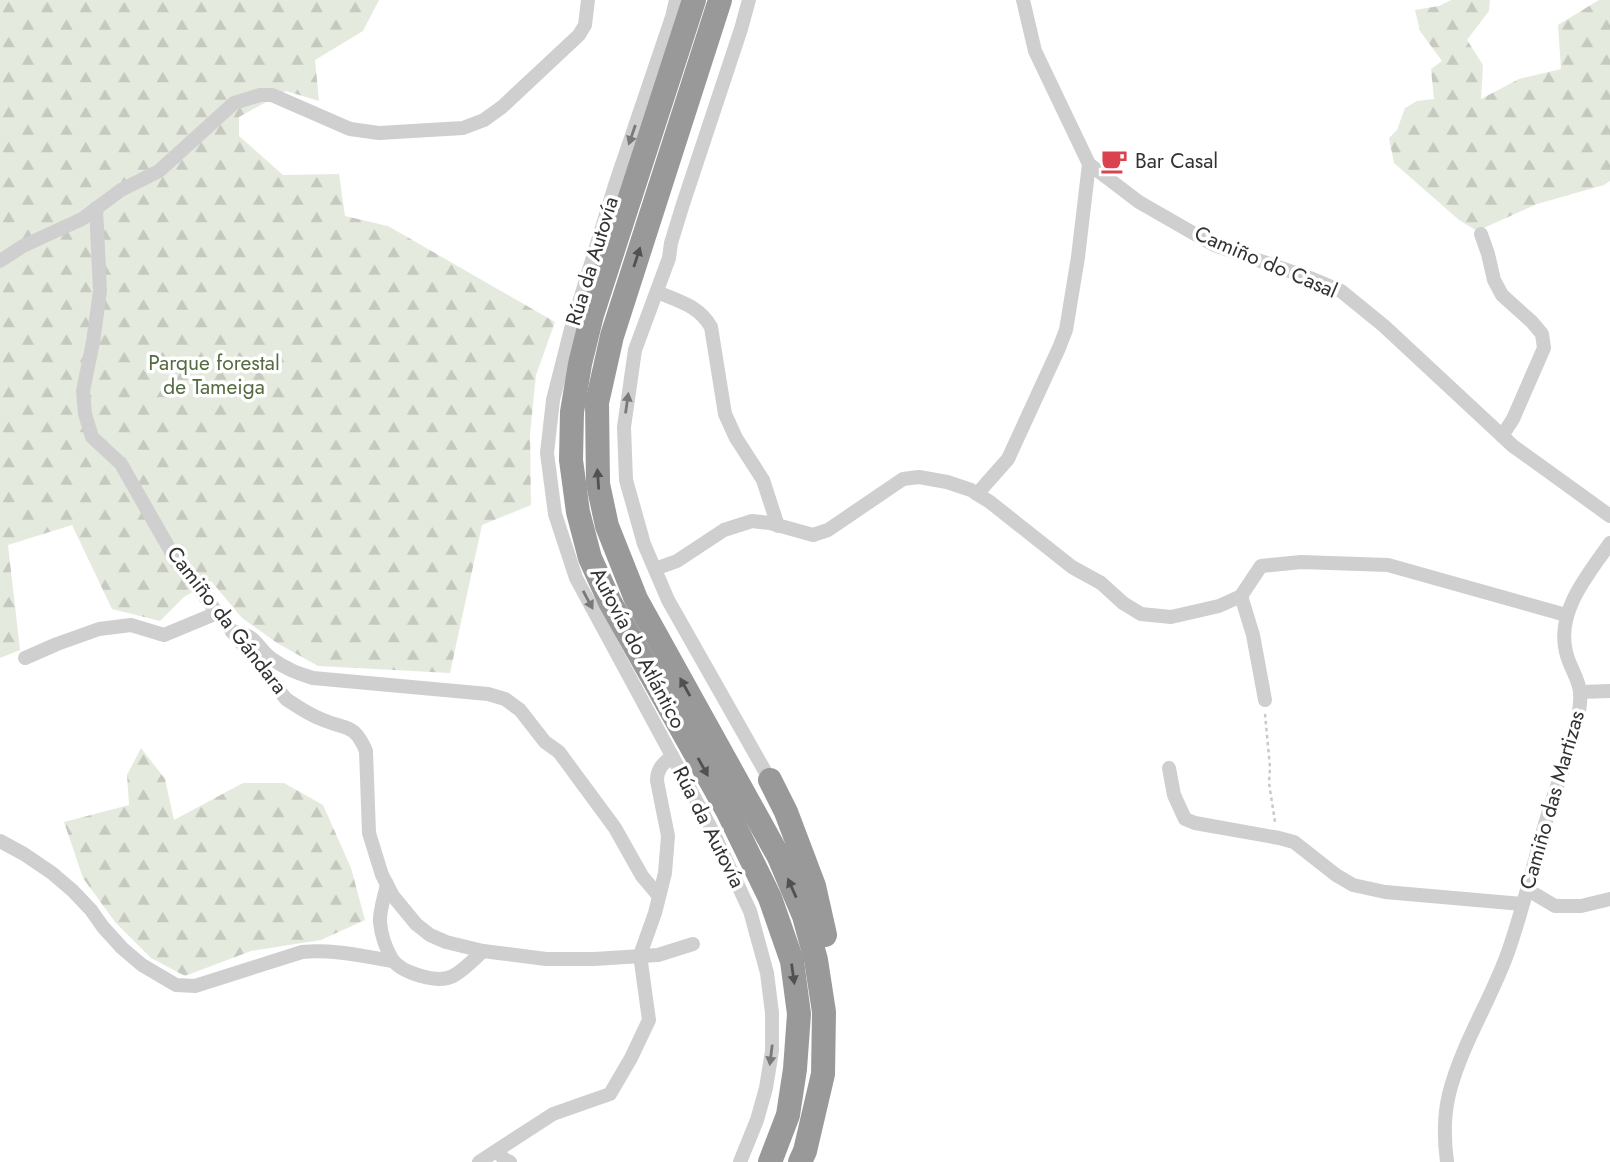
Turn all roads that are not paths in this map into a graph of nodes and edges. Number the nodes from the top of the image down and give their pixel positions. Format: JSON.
{"nodes":[{"id":1,"x":588,"y":0,"type":"edge"},
{"id":2,"x":676,"y":0,"type":"edge"},
{"id":3,"x":694,"y":0,"type":"edge"},
{"id":4,"x":720,"y":0,"type":"edge"},
{"id":5,"x":749,"y":0,"type":"edge"},
{"id":6,"x":757,"y":0,"type":"edge"},
{"id":7,"x":1023,"y":0,"type":"edge"},
{"id":8,"x":741,"y":29,"type":"junction"},
{"id":9,"x":656,"y":67,"type":"junction"},
{"id":10,"x":653,"y":126,"type":"junction"},
{"id":11,"x":1088,"y":164,"type":"junction"},
{"id":12,"x":96,"y":208,"type":"junction"},
{"id":13,"x":625,"y":215,"type":"junction"},
{"id":14,"x":1480,"y":234,"type":"dead end"},
{"id":15,"x":0,"y":261,"type":"edge"},
{"id":16,"x":657,"y":292,"type":"junction"},
{"id":17,"x":571,"y":329,"type":"junction"},
{"id":18,"x":1502,"y":436,"type":"junction"},
{"id":19,"x":977,"y":494,"type":"junction"},
{"id":20,"x":1610,"y":516,"type":"edge"},
{"id":21,"x":778,"y":526,"type":"junction"},
{"id":22,"x":1610,"y":543,"type":"edge"},
{"id":23,"x":655,"y":569,"type":"junction"},
{"id":24,"x":1241,"y":596,"type":"junction"},
{"id":25,"x":217,"y":613,"type":"junction"},
{"id":26,"x":1566,"y":615,"type":"junction"},
{"id":27,"x":232,"y":632,"type":"junction"},
{"id":28,"x":25,"y":658,"type":"dead end"},
{"id":29,"x":1610,"y":691,"type":"edge"},
{"id":30,"x":1580,"y":692,"type":"junction"},
{"id":31,"x":1265,"y":700,"type":"road end"},
{"id":32,"x":673,"y":756,"type":"junction"},
{"id":33,"x":1169,"y":768,"type":"dead end"},
{"id":34,"x":770,"y":780,"type":"joint"},
{"id":35,"x":0,"y":841,"type":"edge"},
{"id":36,"x":387,"y":884,"type":"junction"},
{"id":37,"x":658,"y":895,"type":"junction"},
{"id":38,"x":1525,"y":897,"type":"junction"},
{"id":39,"x":1610,"y":899,"type":"edge"},
{"id":40,"x":693,"y":944,"type":"dead end"},
{"id":41,"x":483,"y":951,"type":"junction"},
{"id":42,"x":640,"y":955,"type":"junction"},
{"id":43,"x":393,"y":961,"type":"junction"},
{"id":44,"x":823,"y":1074,"type":"junction"},
{"id":45,"x":497,"y":1151,"type":"junction"},
{"id":46,"x":479,"y":1162,"type":"edge"},
{"id":47,"x":510,"y":1162,"type":"edge"},
{"id":48,"x":740,"y":1162,"type":"edge"},
{"id":49,"x":770,"y":1162,"type":"edge"},
{"id":50,"x":800,"y":1162,"type":"edge"},
{"id":51,"x":1447,"y":1162,"type":"edge"}],
"edges":[{"from":1,"to":12,"type":"street"},
{"from":2,"to":9,"type":"street","name":"Rúa da Autovía"},
{"from":3,"to":10,"type":"highway","name":"Autovía do Atlántico"},
{"from":44,"to":4,"type":"highway","name":"Autovía do Atlántico","one_way":true},
{"from":5,"to":8,"type":"street"},
{"from":6,"to":8,"type":"street"},
{"from":7,"to":11,"type":"street","name":"Camiño do Casal"},
{"from":8,"to":16,"type":"street"},
{"from":9,"to":10,"type":"highway"},
{"from":9,"to":17,"type":"street","name":"Rúa da Autovía","one_way":true},
{"from":10,"to":13,"type":"highway","name":"Autovía do Atlántico"},
{"from":11,"to":18,"type":"street","name":"Camiño do Casal"},
{"from":11,"to":19,"type":"street"},
{"from":12,"to":15,"type":"street"},
{"from":12,"to":25,"type":"street","name":"Camiño da Gándara"},
{"from":13,"to":17,"type":"highway"},
{"from":13,"to":49,"type":"highway","name":"Autovía do Atlántico","one_way":true},
{"from":14,"to":18,"type":"street"},
{"from":16,"to":21,"type":"street"},
{"from":23,"to":16,"type":"street","one_way":true},
{"from":17,"to":32,"type":"street","name":"Rúa da Autovía","one_way":true},
{"from":18,"to":20,"type":"street","name":"Camiño do Casal"},
{"from":19,"to":21,"type":"street"},
{"from":19,"to":24,"type":"street"},
{"from":21,"to":23,"type":"street"},
{"from":22,"to":26,"type":"street","name":"Camiño das Martizas"},
{"from":23,"to":34,"type":"street"},
{"from":24,"to":26,"type":"street"},
{"from":24,"to":31,"type":"street"},
{"from":25,"to":27,"type":"street","name":"Camiño da Gándara"},
{"from":25,"to":28,"type":"street"},
{"from":26,"to":30,"type":"street","name":"Camiño das Martizas"},
{"from":27,"to":36,"type":"street","name":"Camiño da Gándara"},
{"from":27,"to":37,"type":"street"},
{"from":29,"to":30,"type":"street"},
{"from":30,"to":38,"type":"street","name":"Camiño das Martizas"},
{"from":32,"to":37,"type":"street"},
{"from":32,"to":48,"type":"street","name":"Rúa da Autovía","one_way":true},
{"from":33,"to":38,"type":"street","name":"Camiño das Martizas"},
{"from":34,"to":44,"type":"highway"},
{"from":35,"to":43,"type":"street"},
{"from":36,"to":41,"type":"street","name":"Camiño da Gándara"},
{"from":36,"to":43,"type":"street"},
{"from":37,"to":42,"type":"street"},
{"from":38,"to":39,"type":"street"},
{"from":38,"to":51,"type":"street","name":"Camiño das Martizas"},
{"from":40,"to":42,"type":"street","name":"Camiño da Gándara"},
{"from":41,"to":42,"type":"street","name":"Camiño da Gándara"},
{"from":41,"to":43,"type":"street"},
{"from":42,"to":45,"type":"street"},
{"from":44,"to":50,"type":"highway","name":"Autovía do Atlántico"},
{"from":45,"to":46,"type":"street"},
{"from":45,"to":47,"type":"street"}]}
